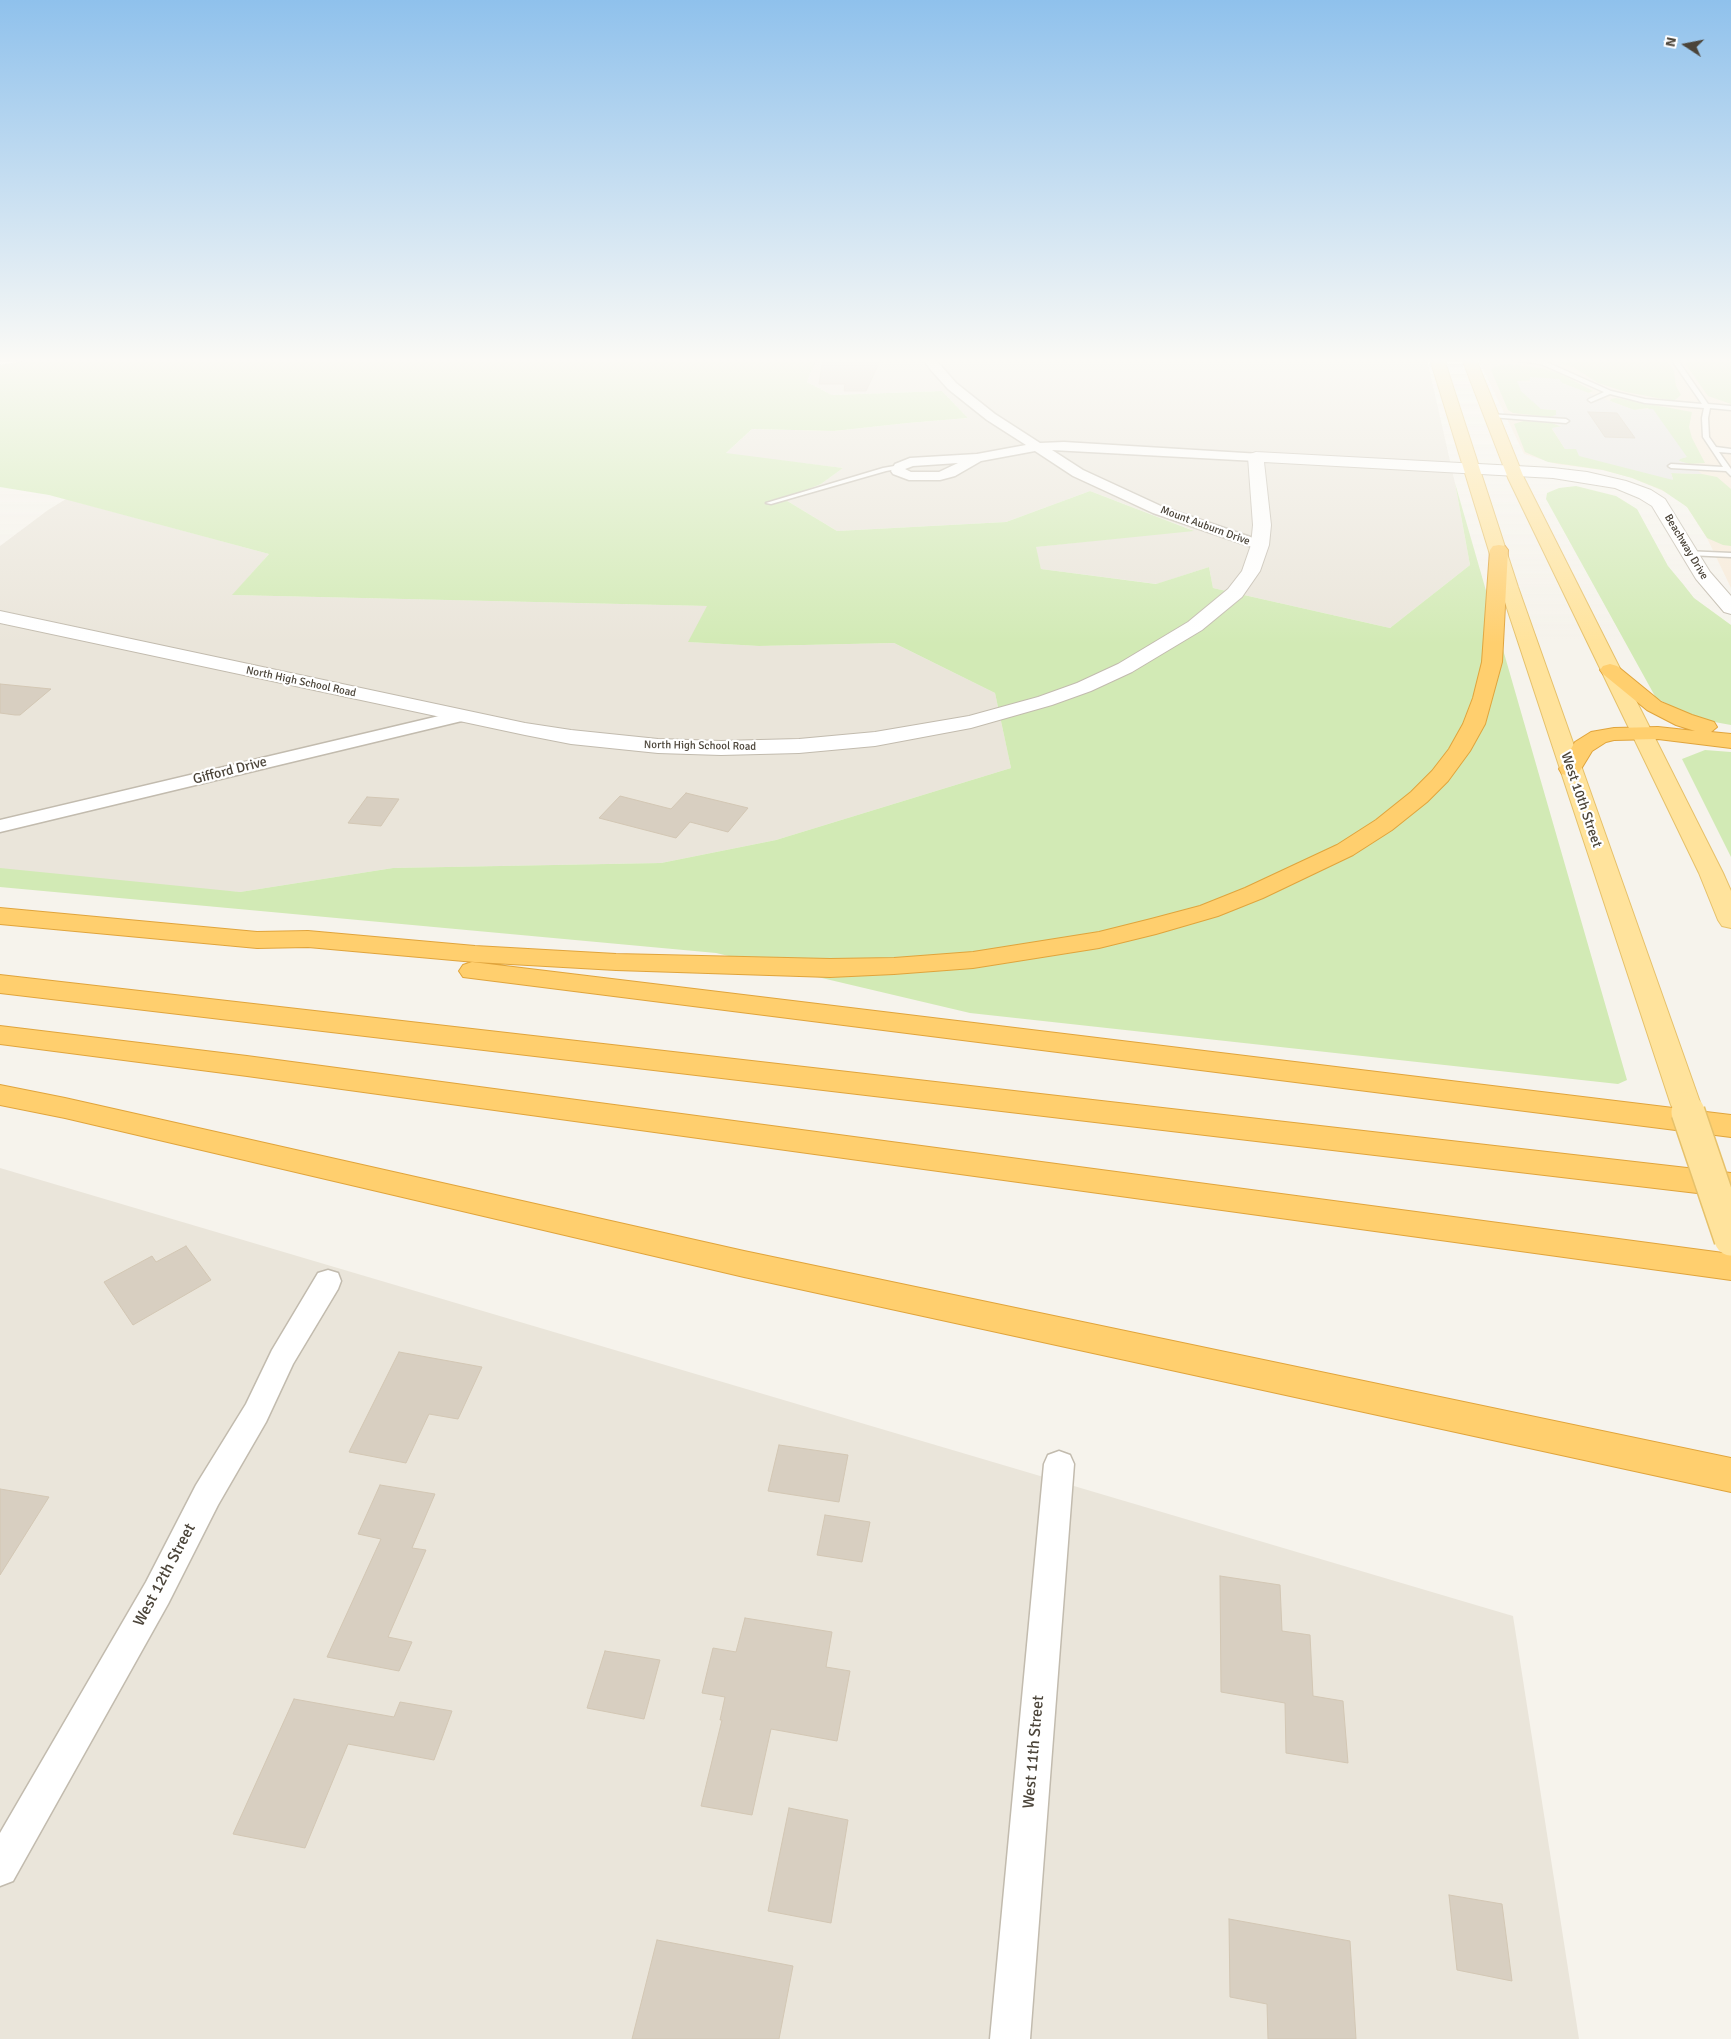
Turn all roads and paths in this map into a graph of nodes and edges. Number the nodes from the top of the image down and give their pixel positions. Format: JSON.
{"nodes":[{"id":1,"x":998,"y":454,"type":"edge"},
{"id":2,"x":1048,"y":454,"type":"edge"},
{"id":3,"x":1221,"y":454,"type":"edge"},
{"id":4,"x":1475,"y":454,"type":"edge"},
{"id":5,"x":1507,"y":454,"type":"edge"},
{"id":6,"x":1717,"y":454,"type":"edge"},
{"id":7,"x":1256,"y":456,"type":"junction"},
{"id":8,"x":1670,"y":466,"type":"dead end"},
{"id":9,"x":900,"y":467,"type":"joint"},
{"id":10,"x":1481,"y":469,"type":"junction"},
{"id":11,"x":1514,"y":471,"type":"junction"},
{"id":12,"x":1729,"y":472,"type":"edge"},
{"id":13,"x":769,"y":503,"type":"dead end"},
{"id":14,"x":1260,"y":545,"type":"junction"},
{"id":15,"x":1499,"y":550,"type":"junction"},
{"id":16,"x":1688,"y":553,"type":"junction"},
{"id":17,"x":1731,"y":556,"type":"edge"},
{"id":18,"x":1731,"y":608,"type":"edge"},
{"id":19,"x":0,"y":617,"type":"edge"},
{"id":20,"x":1610,"y":670,"type":"junction"},
{"id":21,"x":460,"y":716,"type":"junction"},
{"id":22,"x":1641,"y":732,"type":"junction"},
{"id":23,"x":1731,"y":735,"type":"edge"},
{"id":24,"x":1731,"y":741,"type":"edge"},
{"id":25,"x":1570,"y":769,"type":"junction"},
{"id":26,"x":0,"y":826,"type":"edge"},
{"id":27,"x":0,"y":916,"type":"edge"},
{"id":28,"x":1731,"y":920,"type":"edge"},
{"id":29,"x":257,"y":940,"type":"junction"},
{"id":30,"x":0,"y":984,"type":"edge"},
{"id":31,"x":0,"y":1035,"type":"edge"},
{"id":32,"x":0,"y":1095,"type":"edge"},
{"id":33,"x":1731,"y":1126,"type":"edge"},
{"id":34,"x":1731,"y":1186,"type":"edge"},
{"id":35,"x":1731,"y":1239,"type":"edge"},
{"id":36,"x":1731,"y":1266,"type":"edge"},
{"id":37,"x":328,"y":1281,"type":"dead end"},
{"id":38,"x":1059,"y":1464,"type":"dead end"},
{"id":39,"x":1731,"y":1475,"type":"edge"},
{"id":40,"x":0,"y":1868,"type":"edge"},
{"id":41,"x":1010,"y":2039,"type":"edge"}],
"edges":[{"from":1,"to":9,"type":"street"},
{"from":2,"to":14,"type":"street","name":"Mount Auburn Drive"},
{"from":3,"to":7,"type":"street"},
{"from":4,"to":10,"type":"main road","name":"West 10th Street"},
{"from":5,"to":11,"type":"main road"},
{"from":6,"to":12,"type":"lane"},
{"from":7,"to":10,"type":"street","name":"Beachway Drive"},
{"from":7,"to":14,"type":"street","name":"North High School Road"},
{"from":8,"to":12,"type":"lane"},
{"from":9,"to":13,"type":"lane"},
{"from":10,"to":11,"type":"street","name":"Beachway Drive"},
{"from":10,"to":15,"type":"main road","name":"West 10th Street"},
{"from":11,"to":16,"type":"street","name":"Beachway Drive"},
{"from":11,"to":20,"type":"main road"},
{"from":14,"to":21,"type":"street","name":"North High School Road"},
{"from":15,"to":25,"type":"main road","name":"West 10th Street"},
{"from":15,"to":29,"type":"highway"},
{"from":16,"to":17,"type":"lane"},
{"from":16,"to":18,"type":"street","name":"Beachway Drive"},
{"from":19,"to":21,"type":"street","name":"North High School Road"},
{"from":20,"to":22,"type":"main road"},
{"from":20,"to":23,"type":"highway"},
{"from":21,"to":26,"type":"street","name":"Gifford Drive"},
{"from":22,"to":24,"type":"highway"},
{"from":22,"to":25,"type":"highway"},
{"from":22,"to":28,"type":"main road"},
{"from":25,"to":35,"type":"main road","name":"West 10th Street","bridge":true},
{"from":27,"to":29,"type":"highway"},
{"from":29,"to":33,"type":"highway"},
{"from":30,"to":34,"type":"highway"},
{"from":31,"to":36,"type":"highway"},
{"from":32,"to":39,"type":"highway"},
{"from":37,"to":40,"type":"street","name":"West 12th Street"},
{"from":38,"to":41,"type":"street","name":"West 11th Street"}]}
